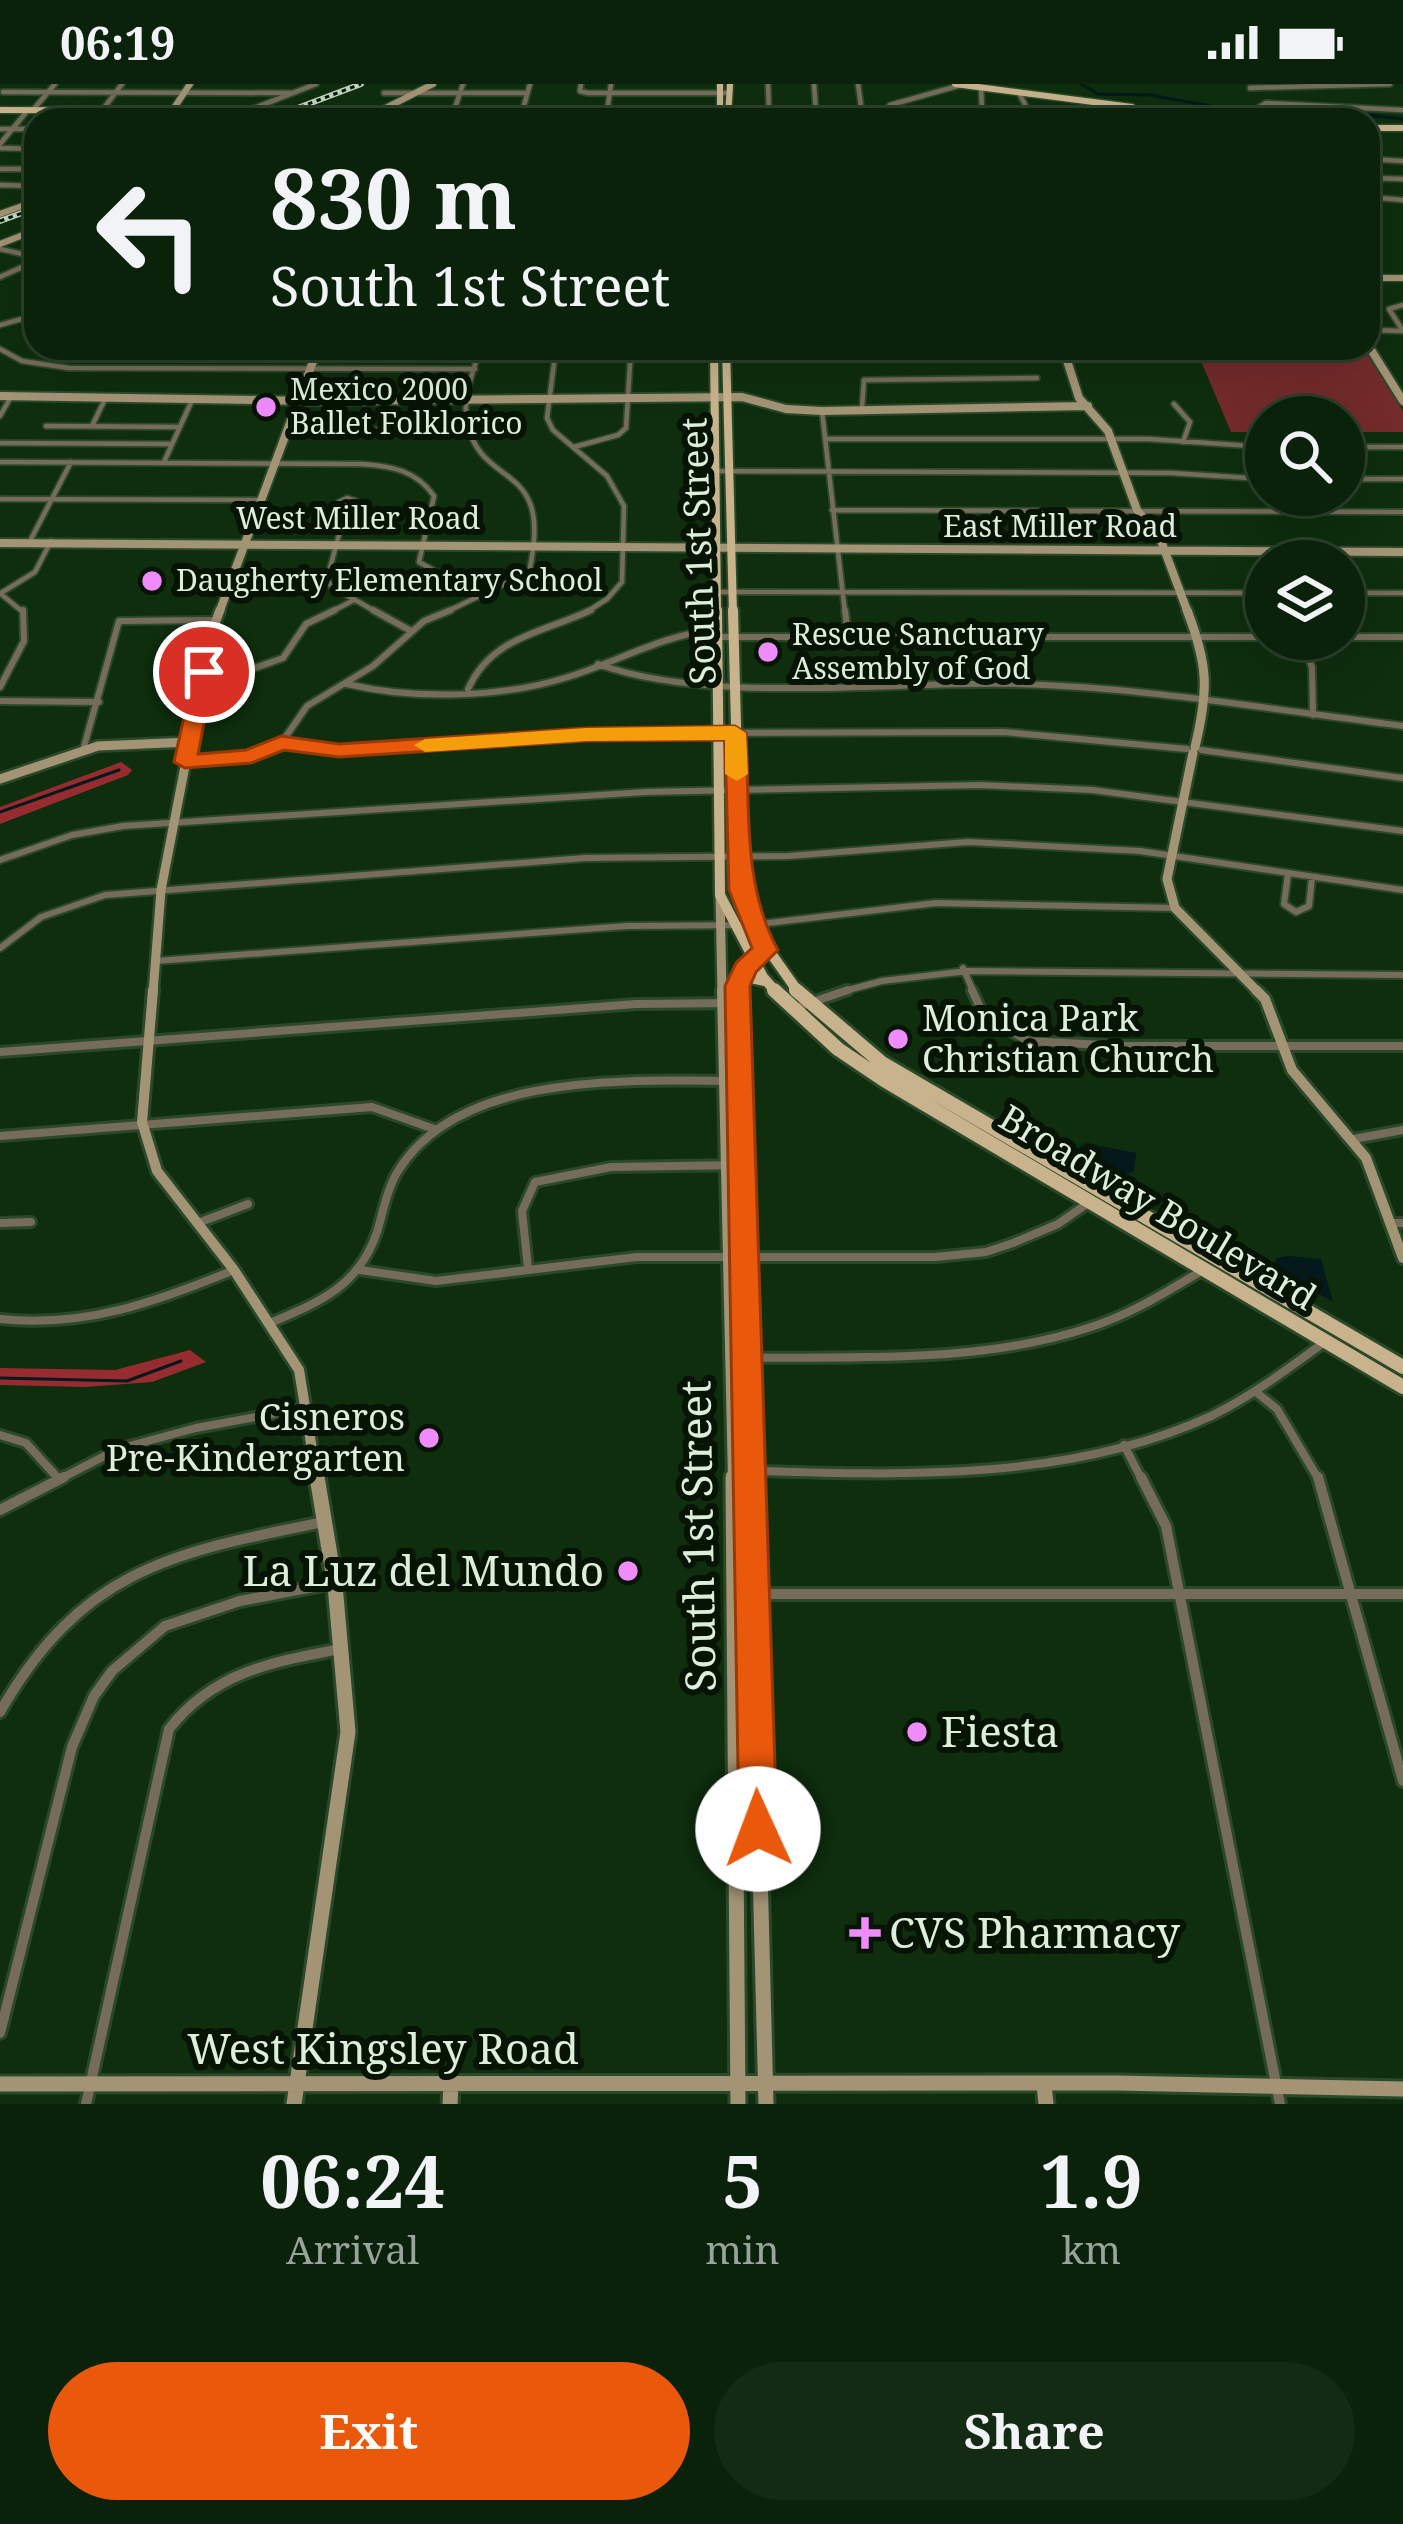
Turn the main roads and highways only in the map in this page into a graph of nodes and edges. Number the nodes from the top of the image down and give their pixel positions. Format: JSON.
{"nodes":[{"id":1,"x":958,"y":84,"type":"edge"},
{"id":2,"x":1120,"y":108,"type":"edge"},
{"id":3,"x":714,"y":360,"type":"edge"},
{"id":4,"x":726,"y":360,"type":"edge"},
{"id":5,"x":714,"y":433,"type":"junction"},
{"id":6,"x":727,"y":433,"type":"junction"},
{"id":7,"x":716,"y":512,"type":"junction"},
{"id":8,"x":730,"y":512,"type":"junction"},
{"id":9,"x":735,"y":925,"type":"joint"},
{"id":10,"x":766,"y":950,"type":"joint"},
{"id":11,"x":767,"y":982,"type":"junction"},
{"id":12,"x":738,"y":984,"type":"road end"},
{"id":13,"x":876,"y":1067,"type":"junction"},
{"id":14,"x":955,"y":1113,"type":"junction"},
{"id":15,"x":1403,"y":1367,"type":"edge"},
{"id":16,"x":1402,"y":1385,"type":"edge"}],
"edges":[{"from":1,"to":2,"type":"main road"},
{"from":3,"to":5,"type":"main road","name":"South 1st Street"},
{"from":4,"to":6,"type":"main road","name":"South 1st Street"},
{"from":5,"to":6,"type":"main road"},
{"from":5,"to":7,"type":"main road","name":"South 1st Street"},
{"from":6,"to":8,"type":"main road","name":"South 1st Street"},
{"from":7,"to":8,"type":"main road"},
{"from":7,"to":9,"type":"main road","name":"South 1st Street"},
{"from":8,"to":10,"type":"main road","name":"South 1st Street"},
{"from":9,"to":11,"type":"main road","name":"Broadway Boulevard"},
{"from":10,"to":13,"type":"main road","name":"Broadway Boulevard"},
{"from":11,"to":12,"type":"main road"},
{"from":11,"to":13,"type":"main road","name":"Broadway Boulevard"},
{"from":13,"to":14,"type":"main road","name":"Broadway Boulevard"},
{"from":14,"to":15,"type":"main road","name":"Broadway Boulevard"},
{"from":14,"to":16,"type":"main road","name":"Broadway Boulevard"}]}
